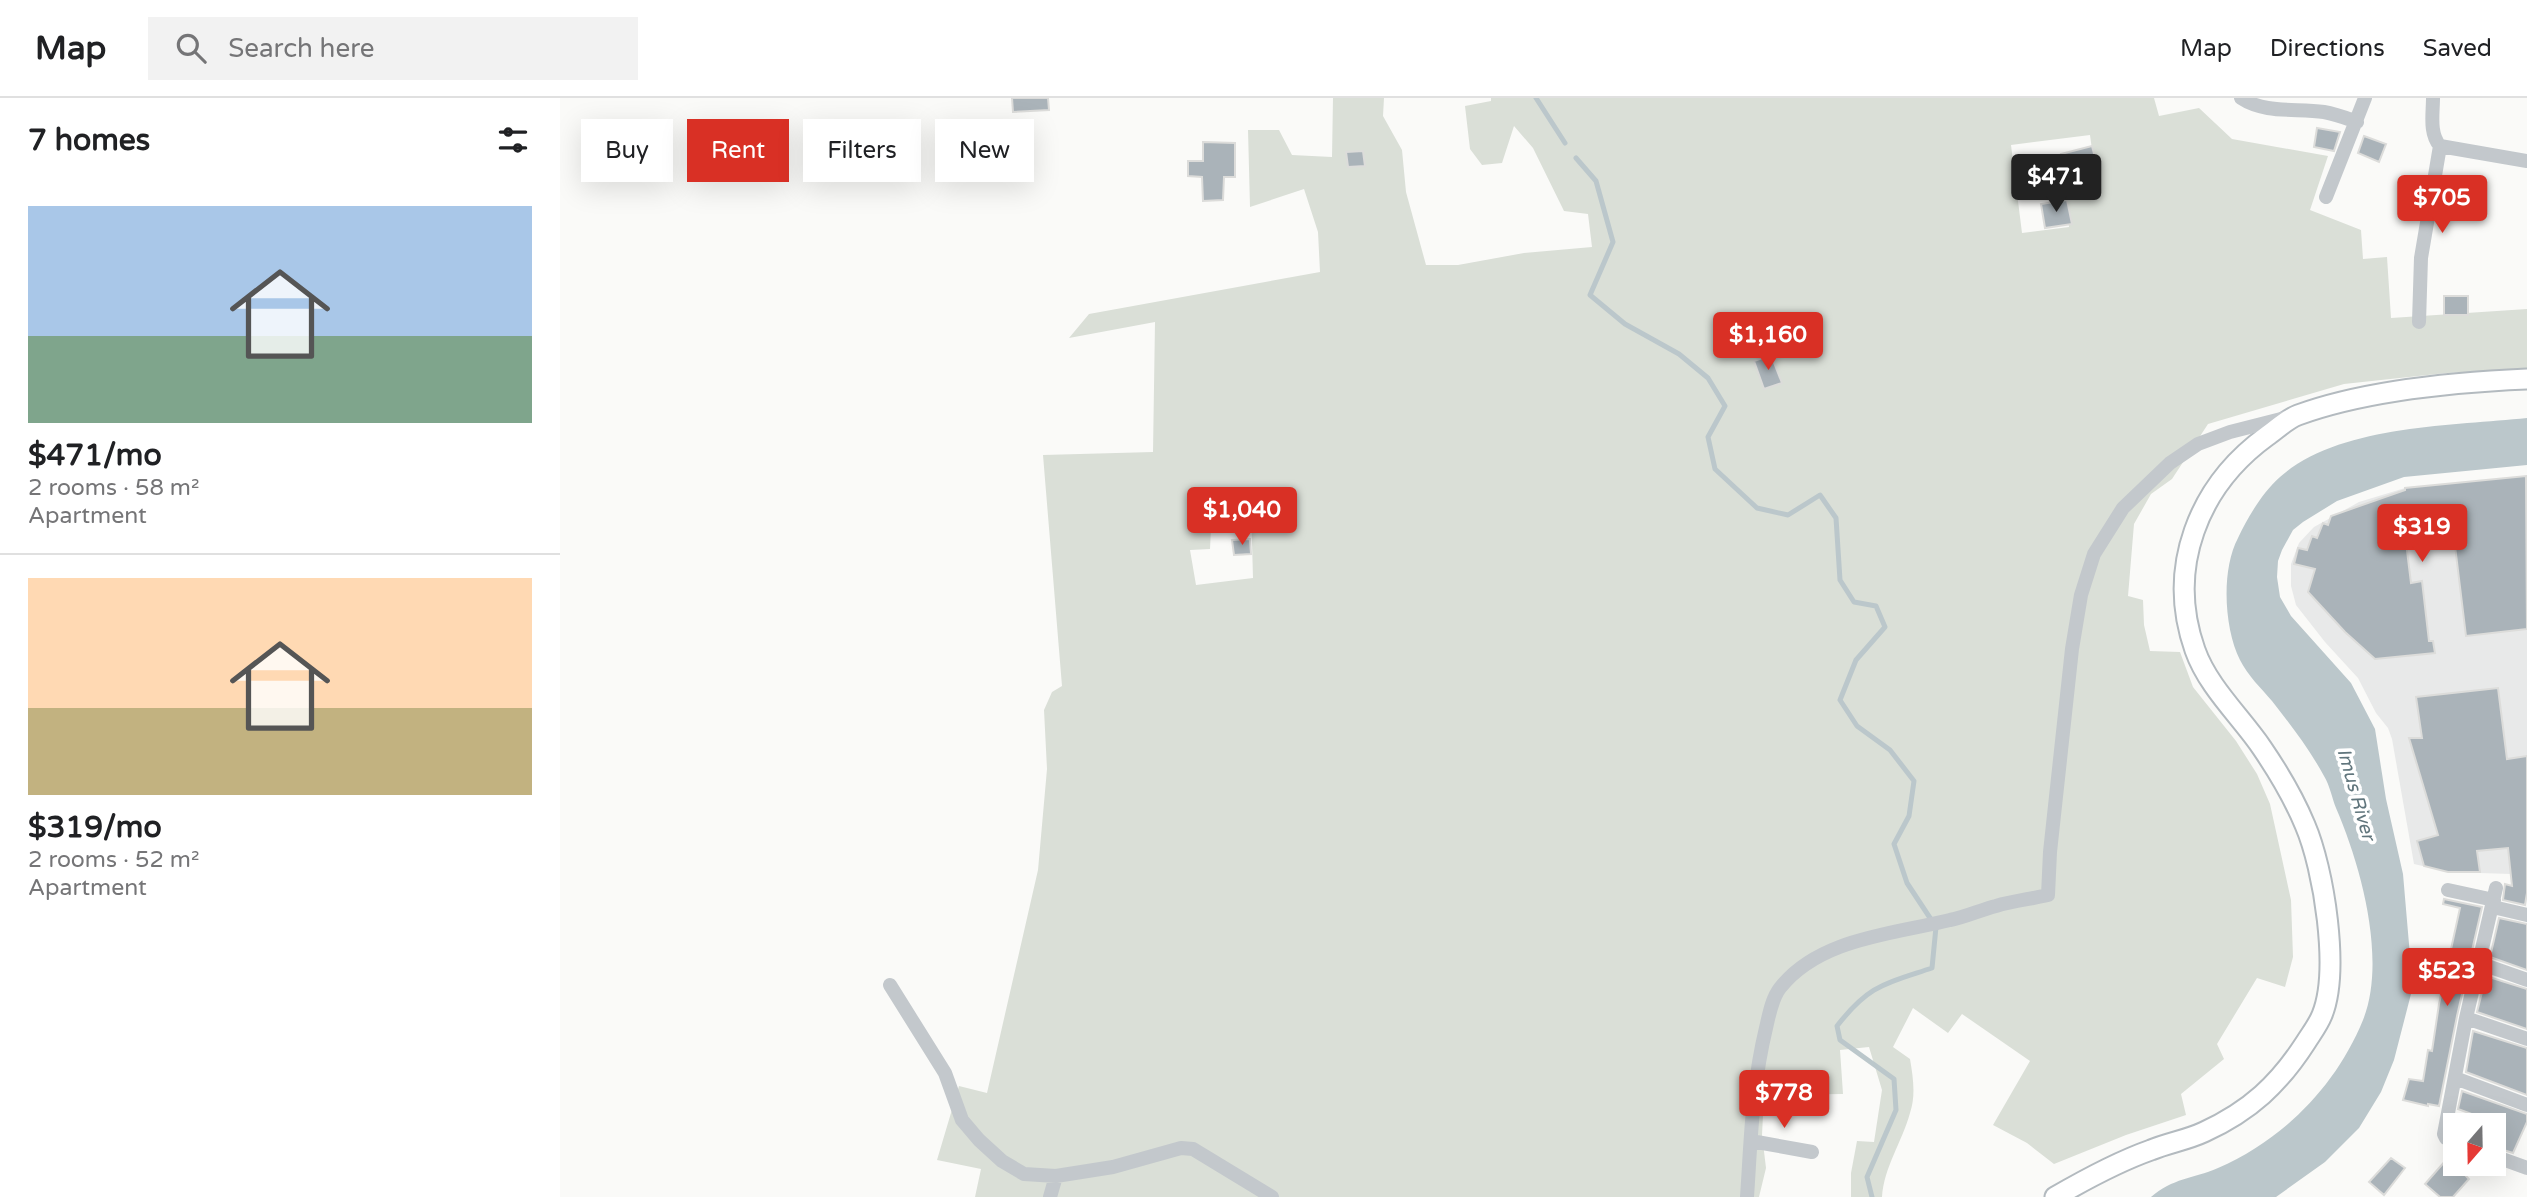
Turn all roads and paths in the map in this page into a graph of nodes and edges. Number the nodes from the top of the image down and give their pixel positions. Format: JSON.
{"nodes":[{"id":1,"x":2241,"y":98,"type":"edge"},
{"id":2,"x":2365,"y":98,"type":"edge"},
{"id":3,"x":2433,"y":98,"type":"edge"},
{"id":4,"x":2357,"y":122,"type":"junction"},
{"id":5,"x":2440,"y":146,"type":"junction"},
{"id":6,"x":2527,"y":161,"type":"edge"},
{"id":7,"x":2326,"y":197,"type":"dead end"},
{"id":8,"x":2419,"y":322,"type":"dead end"},
{"id":9,"x":2527,"y":379,"type":"edge"},
{"id":10,"x":2296,"y":416,"type":"junction"},
{"id":11,"x":2448,"y":890,"type":"dead end"},
{"id":12,"x":2494,"y":898,"type":"junction"},
{"id":13,"x":2527,"y":915,"type":"edge"},
{"id":14,"x":2479,"y":963,"type":"junction"},
{"id":15,"x":2527,"y":979,"type":"edge"},
{"id":16,"x":890,"y":985,"type":"dead end"},
{"id":17,"x":2466,"y":1018,"type":"junction"},
{"id":18,"x":2527,"y":1039,"type":"edge"},
{"id":19,"x":2455,"y":1078,"type":"junction"},
{"id":20,"x":2527,"y":1105,"type":"edge"},
{"id":21,"x":2448,"y":1113,"type":"edge"},
{"id":22,"x":1751,"y":1141,"type":"junction"},
{"id":23,"x":1812,"y":1152,"type":"dead end"},
{"id":24,"x":2506,"y":1160,"type":"edge"},
{"id":25,"x":2527,"y":1168,"type":"edge"},
{"id":26,"x":1056,"y":1176,"type":"junction"},
{"id":27,"x":1050,"y":1197,"type":"edge"},
{"id":28,"x":1272,"y":1197,"type":"edge"},
{"id":29,"x":1747,"y":1197,"type":"edge"},
{"id":30,"x":2055,"y":1197,"type":"edge"}],
"edges":[{"from":1,"to":4,"type":"street"},
{"from":2,"to":4,"type":"street"},
{"from":3,"to":5,"type":"street"},
{"from":4,"to":7,"type":"street"},
{"from":5,"to":6,"type":"street"},
{"from":5,"to":8,"type":"street"},
{"from":9,"to":10,"type":"main road"},
{"from":10,"to":22,"type":"street"},
{"from":10,"to":30,"type":"main road"},
{"from":11,"to":12,"type":"street"},
{"from":12,"to":13,"type":"street"},
{"from":12,"to":14,"type":"street"},
{"from":14,"to":15,"type":"street"},
{"from":14,"to":17,"type":"street"},
{"from":16,"to":26,"type":"street"},
{"from":17,"to":18,"type":"street"},
{"from":17,"to":19,"type":"street"},
{"from":19,"to":20,"type":"street"},
{"from":19,"to":21,"type":"street"},
{"from":22,"to":23,"type":"street"},
{"from":22,"to":29,"type":"street"},
{"from":24,"to":25,"type":"street"},
{"from":26,"to":27,"type":"street"},
{"from":26,"to":28,"type":"street"}]}
